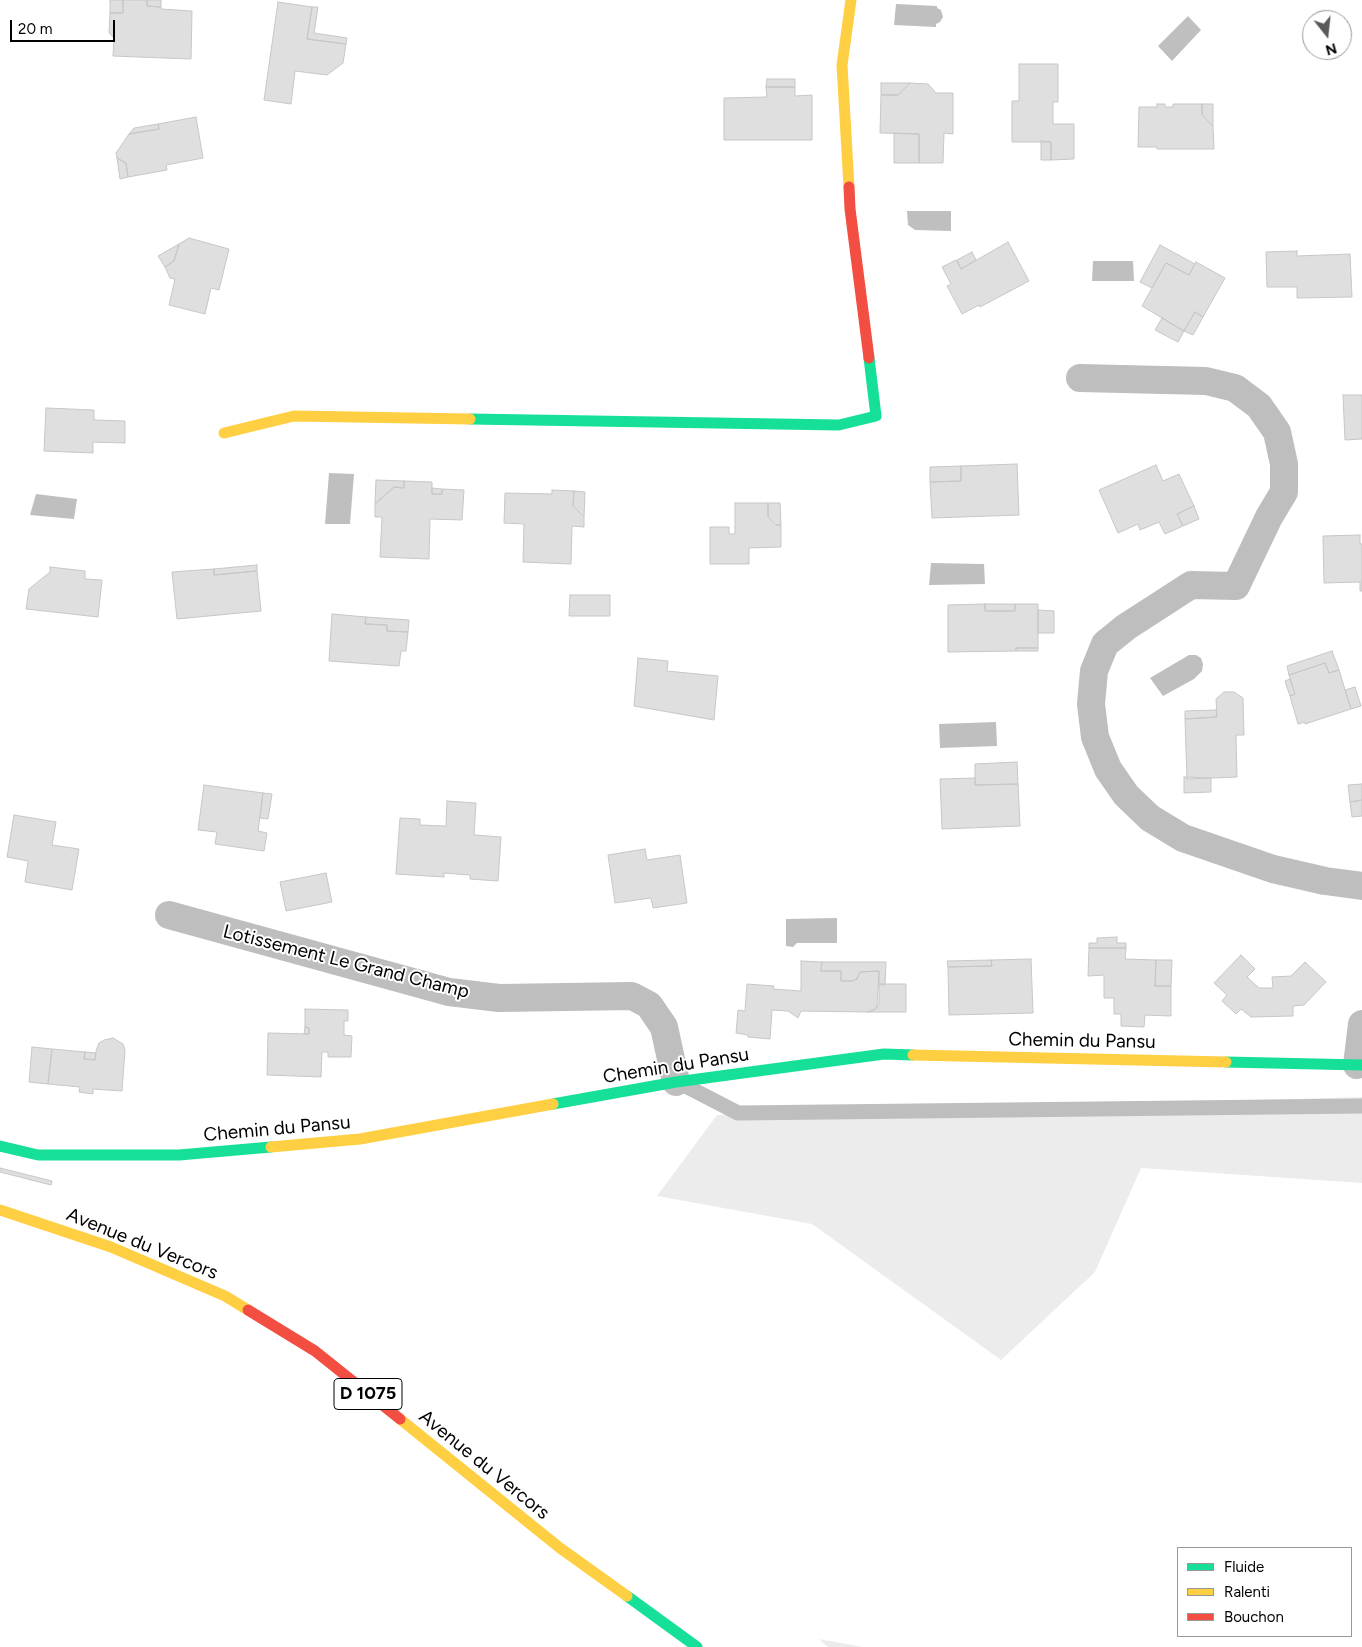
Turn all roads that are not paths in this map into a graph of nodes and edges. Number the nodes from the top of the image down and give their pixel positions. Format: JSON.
{"nodes":[{"id":1,"x":851,"y":0,"type":"edge"},
{"id":2,"x":1080,"y":378,"type":"dead end"},
{"id":3,"x":224,"y":432,"type":"dead end"},
{"id":4,"x":1362,"y":886,"type":"edge"},
{"id":5,"x":168,"y":915,"type":"dead end"},
{"id":6,"x":1362,"y":1024,"type":"edge"},
{"id":7,"x":1360,"y":1065,"type":"edge"},
{"id":8,"x":676,"y":1082,"type":"junction"},
{"id":9,"x":1362,"y":1106,"type":"edge"},
{"id":10,"x":0,"y":1146,"type":"edge"},
{"id":11,"x":0,"y":1210,"type":"edge"},
{"id":12,"x":696,"y":1647,"type":"edge"}],
"edges":[{"from":1,"to":3,"type":"street"},
{"from":2,"to":4,"type":"street"},
{"from":5,"to":8,"type":"street","name":"Lotissement Le Grand Champ"},
{"from":6,"to":7,"type":"street"},
{"from":7,"to":8,"type":"street","name":"Chemin du Pansu"},
{"from":8,"to":9,"type":"lane"},
{"from":8,"to":10,"type":"street","name":"Chemin du Pansu"},
{"from":11,"to":12,"type":"street","name":"Avenue du Vercors","number":"D 1075"}]}
